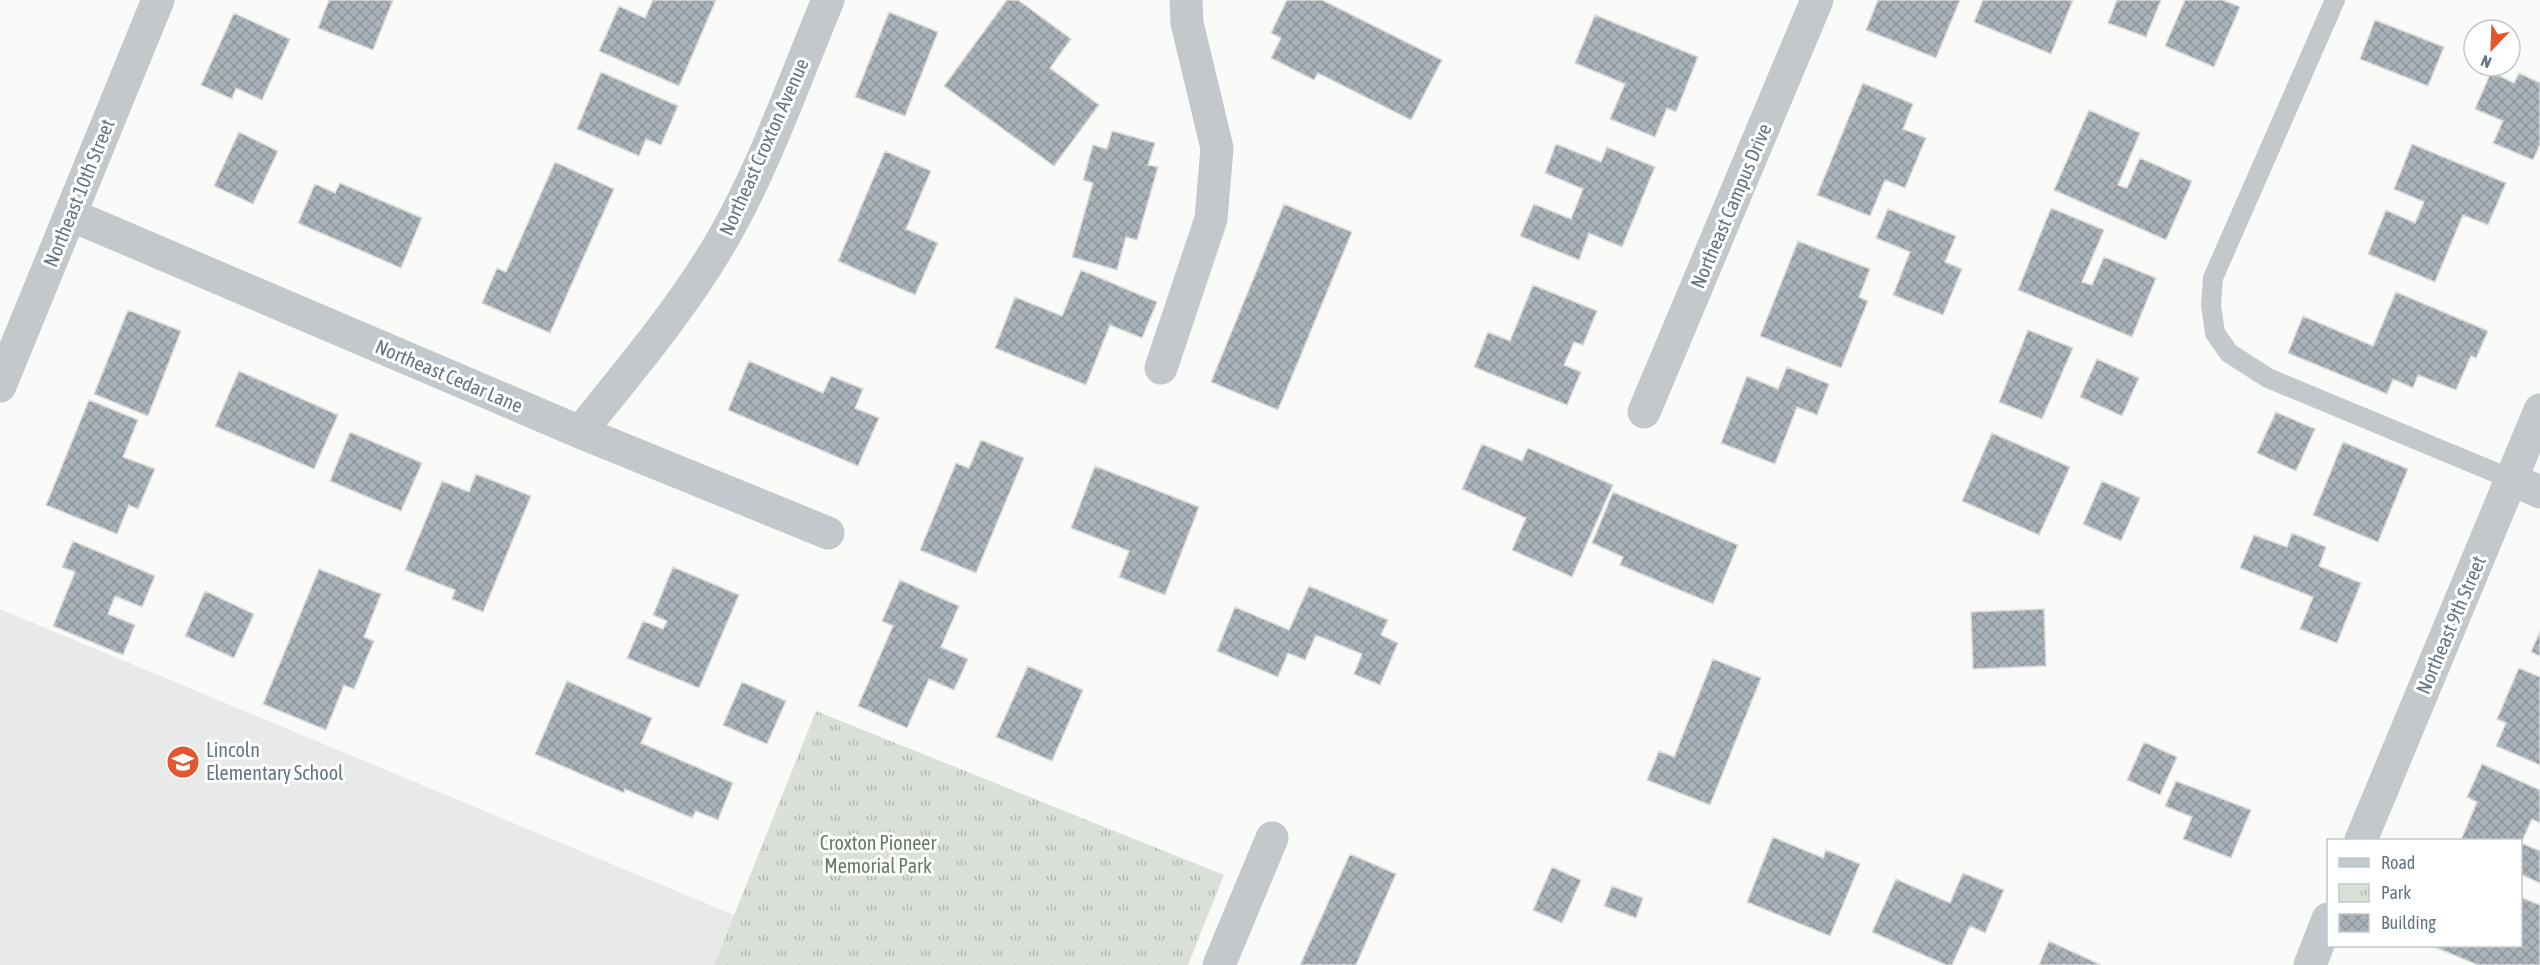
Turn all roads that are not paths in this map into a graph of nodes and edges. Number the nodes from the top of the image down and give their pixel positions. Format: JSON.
{"nodes":[{"id":1,"x":158,"y":0,"type":"edge"},
{"id":2,"x":828,"y":0,"type":"edge"},
{"id":3,"x":1186,"y":0,"type":"edge"},
{"id":4,"x":1817,"y":0,"type":"edge"},
{"id":5,"x":2335,"y":0,"type":"edge"},
{"id":6,"x":71,"y":215,"type":"junction"},
{"id":7,"x":1161,"y":368,"type":"dead end"},
{"id":8,"x":0,"y":386,"type":"edge"},
{"id":9,"x":2540,"y":410,"type":"edge"},
{"id":10,"x":1644,"y":412,"type":"dead end"},
{"id":11,"x":580,"y":432,"type":"junction"},
{"id":12,"x":2526,"y":485,"type":"edge"},
{"id":13,"x":828,"y":533,"type":"dead end"},
{"id":14,"x":1272,"y":838,"type":"dead end"},
{"id":15,"x":2361,"y":839,"type":"edge"},
{"id":16,"x":2327,"y":922,"type":"edge"},
{"id":17,"x":1220,"y":965,"type":"edge"},
{"id":18,"x":2310,"y":965,"type":"edge"}],
"edges":[{"from":1,"to":6,"type":"street","name":"Northeast 10th Street"},
{"from":2,"to":11,"type":"street","name":"Northeast Croxton Avenue"},
{"from":3,"to":7,"type":"street"},
{"from":4,"to":10,"type":"street","name":"Northeast Campus Drive"},
{"from":5,"to":12,"type":"lane"},
{"from":6,"to":8,"type":"street","name":"Northeast 10th Street"},
{"from":6,"to":11,"type":"street","name":"Northeast Cedar Lane"},
{"from":9,"to":12,"type":"street","name":"Northeast 9th Street"},
{"from":11,"to":13,"type":"street","name":"Northeast Cedar Lane"},
{"from":12,"to":15,"type":"street","name":"Northeast 9th Street"},
{"from":14,"to":17,"type":"street"},
{"from":16,"to":18,"type":"street"}]}
